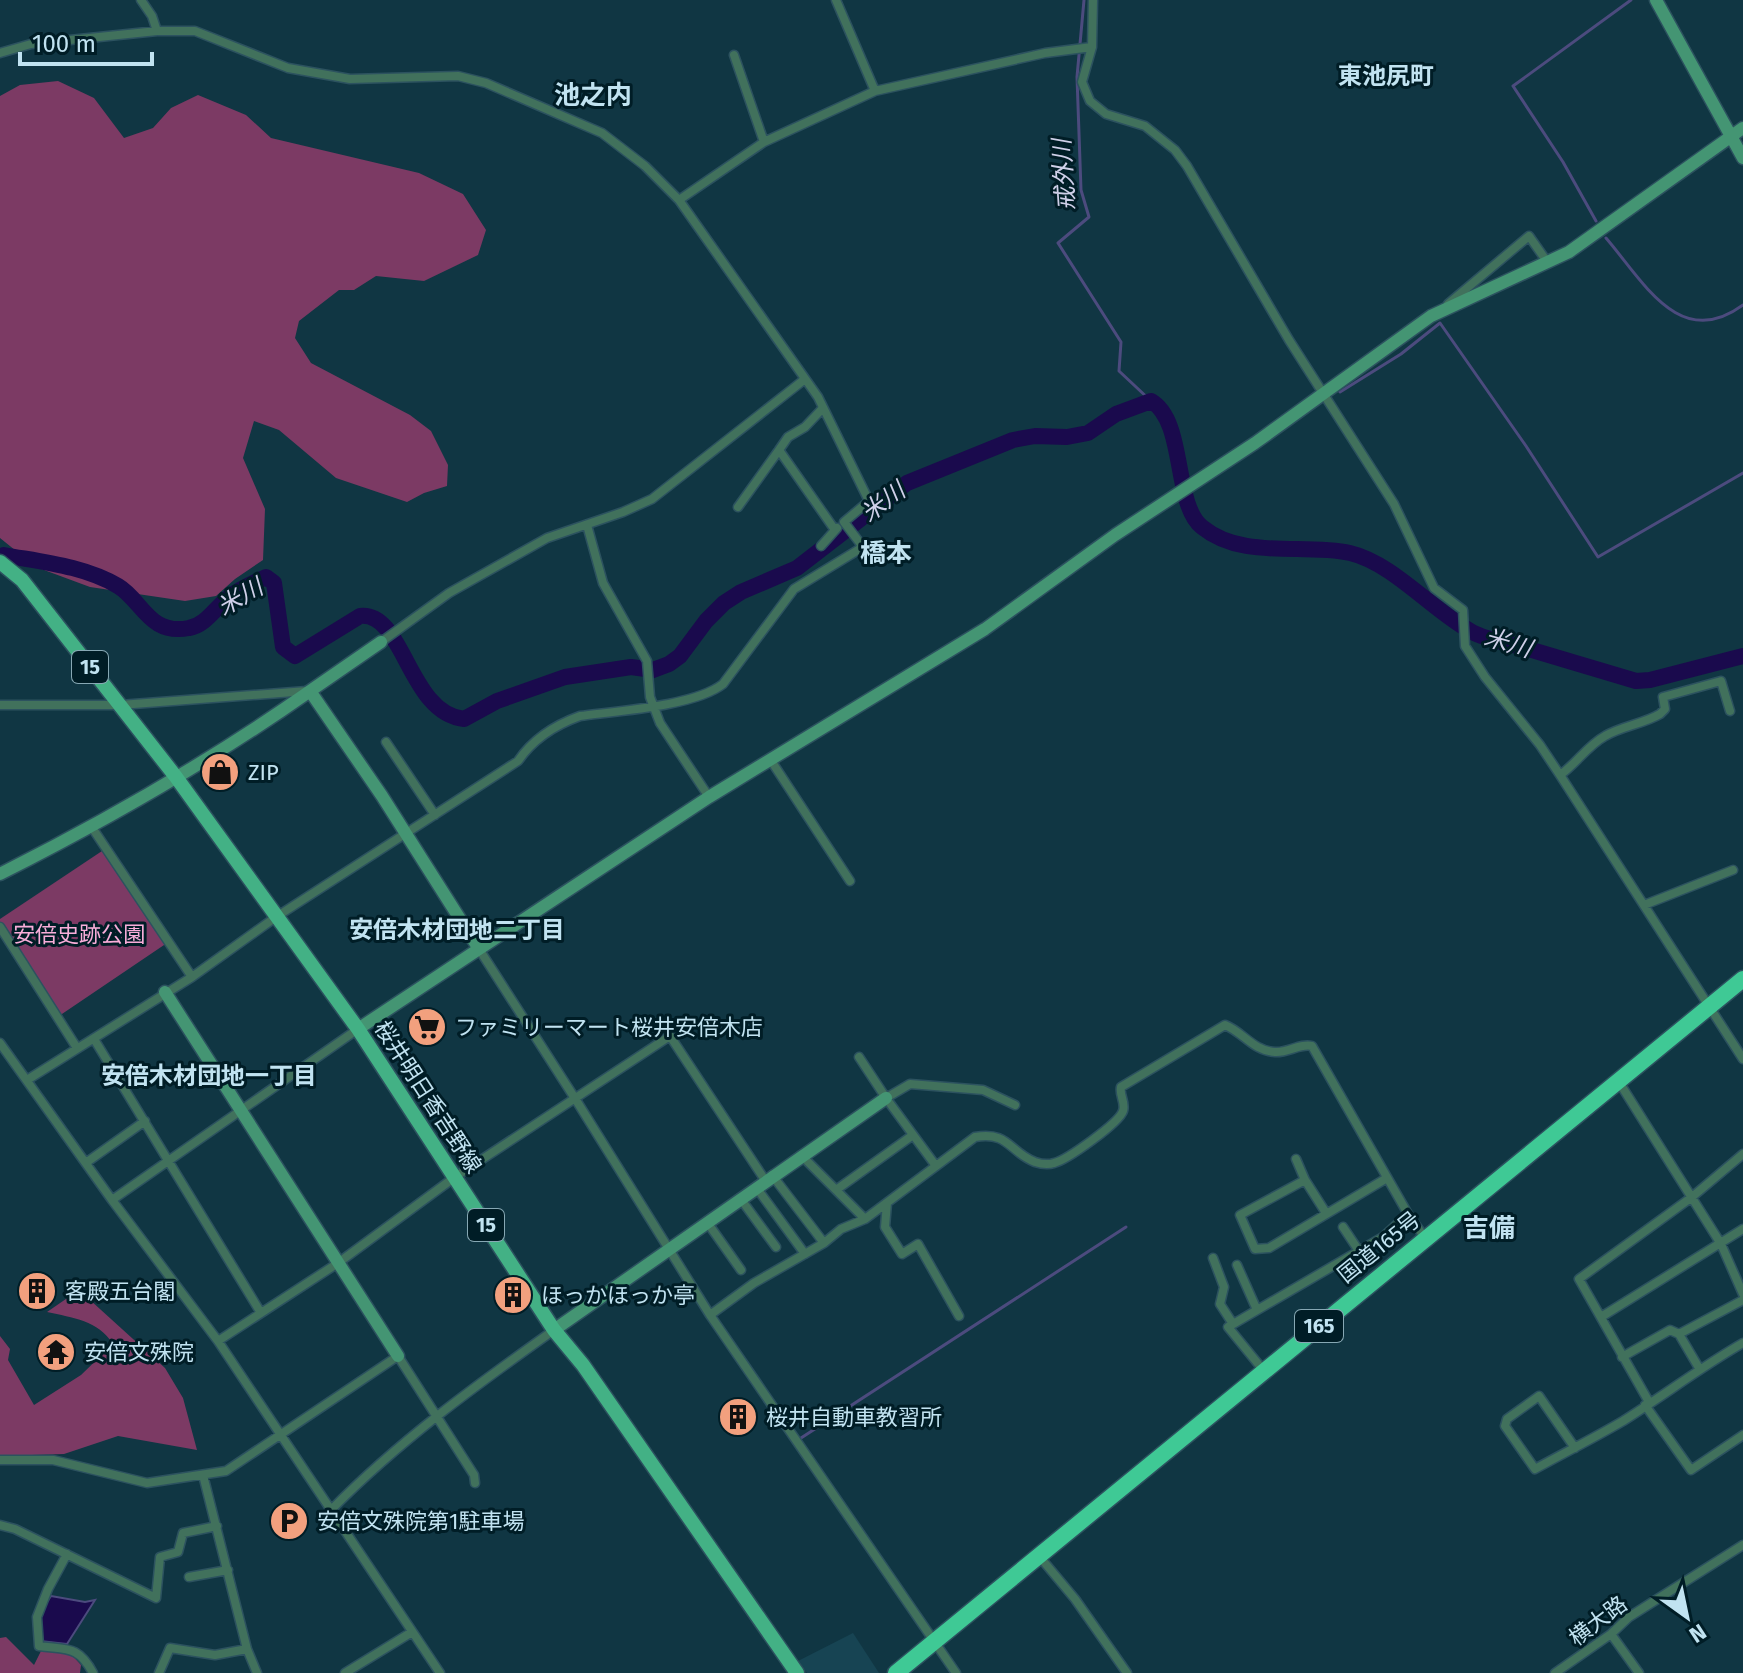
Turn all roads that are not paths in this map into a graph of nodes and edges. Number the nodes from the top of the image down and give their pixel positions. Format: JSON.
{"nodes":[{"id":1,"x":141,"y":0,"type":"edge"},
{"id":2,"x":836,"y":0,"type":"edge"},
{"id":3,"x":1093,"y":0,"type":"edge"},
{"id":4,"x":1656,"y":0,"type":"edge"},
{"id":5,"x":157,"y":31,"type":"junction"},
{"id":6,"x":1092,"y":47,"type":"junction"},
{"id":7,"x":0,"y":53,"type":"edge"},
{"id":8,"x":734,"y":55,"type":"dead end"},
{"id":9,"x":875,"y":91,"type":"junction"},
{"id":10,"x":1743,"y":128,"type":"edge"},
{"id":11,"x":1732,"y":138,"type":"junction"},
{"id":12,"x":764,"y":142,"type":"junction"},
{"id":13,"x":1743,"y":158,"type":"edge"},
{"id":14,"x":679,"y":200,"type":"junction"},
{"id":15,"x":1548,"y":263,"type":"junction"},
{"id":16,"x":1431,"y":316,"type":"junction"},
{"id":17,"x":805,"y":379,"type":"junction"},
{"id":18,"x":1325,"y":392,"type":"junction"},
{"id":19,"x":823,"y":408,"type":"junction"},
{"id":20,"x":779,"y":450,"type":"junction"},
{"id":21,"x":738,"y":507,"type":"dead end"},
{"id":22,"x":844,"y":522,"type":"junction"},
{"id":23,"x":587,"y":525,"type":"junction"},
{"id":24,"x":835,"y":530,"type":"junction"},
{"id":25,"x":821,"y":546,"type":"dead end"},
{"id":26,"x":0,"y":562,"type":"edge"},
{"id":27,"x":381,"y":642,"type":"joint"},
{"id":28,"x":310,"y":691,"type":"junction"},
{"id":29,"x":0,"y":705,"type":"edge"},
{"id":30,"x":120,"y":705,"type":"junction"},
{"id":31,"x":652,"y":705,"type":"junction"},
{"id":32,"x":1730,"y":711,"type":"dead end"},
{"id":33,"x":386,"y":742,"type":"dead end"},
{"id":34,"x":770,"y":759,"type":"junction"},
{"id":35,"x":1560,"y":775,"type":"junction"},
{"id":36,"x":176,"y":777,"type":"junction"},
{"id":37,"x":709,"y":797,"type":"junction"},
{"id":38,"x":435,"y":815,"type":"junction"},
{"id":39,"x":91,"y":826,"type":"junction"},
{"id":40,"x":407,"y":834,"type":"junction"},
{"id":41,"x":1733,"y":870,"type":"dead end"},
{"id":42,"x":0,"y":874,"type":"edge"},
{"id":43,"x":850,"y":881,"type":"dead end"},
{"id":44,"x":1644,"y":905,"type":"junction"},
{"id":45,"x":276,"y":917,"type":"junction"},
{"id":46,"x":0,"y":927,"type":"edge"},
{"id":47,"x":479,"y":949,"type":"junction"},
{"id":48,"x":192,"y":977,"type":"junction"},
{"id":49,"x":1743,"y":979,"type":"edge"},
{"id":50,"x":165,"y":992,"type":"junction"},
{"id":51,"x":1707,"y":1007,"type":"junction"},
{"id":52,"x":358,"y":1029,"type":"junction"},
{"id":53,"x":94,"y":1039,"type":"junction"},
{"id":54,"x":0,"y":1043,"type":"edge"},
{"id":55,"x":77,"y":1048,"type":"junction"},
{"id":56,"x":859,"y":1057,"type":"dead end"},
{"id":57,"x":1743,"y":1059,"type":"edge"},
{"id":58,"x":27,"y":1080,"type":"junction"},
{"id":59,"x":1618,"y":1081,"type":"junction"},
{"id":60,"x":886,"y":1098,"type":"junction"},
{"id":61,"x":576,"y":1100,"type":"junction"},
{"id":62,"x":1015,"y":1105,"type":"dead end"},
{"id":63,"x":240,"y":1111,"type":"junction"},
{"id":64,"x":145,"y":1121,"type":"junction"},
{"id":65,"x":913,"y":1135,"type":"junction"},
{"id":66,"x":1743,"y":1154,"type":"edge"},
{"id":67,"x":801,"y":1155,"type":"junction"},
{"id":68,"x":169,"y":1159,"type":"junction"},
{"id":69,"x":1296,"y":1159,"type":"dead end"},
{"id":70,"x":87,"y":1162,"type":"junction"},
{"id":71,"x":936,"y":1166,"type":"junction"},
{"id":72,"x":455,"y":1177,"type":"junction"},
{"id":73,"x":1387,"y":1178,"type":"junction"},
{"id":74,"x":1305,"y":1180,"type":"junction"},
{"id":75,"x":764,"y":1181,"type":"junction"},
{"id":76,"x":836,"y":1190,"type":"junction"},
{"id":77,"x":1692,"y":1197,"type":"junction"},
{"id":78,"x":740,"y":1198,"type":"junction"},
{"id":79,"x":112,"y":1200,"type":"junction"},
{"id":80,"x":887,"y":1203,"type":"junction"},
{"id":81,"x":1326,"y":1213,"type":"junction"},
{"id":82,"x":1408,"y":1214,"type":"junction"},
{"id":83,"x":865,"y":1219,"type":"junction"},
{"id":84,"x":707,"y":1222,"type":"junction"},
{"id":85,"x":1343,"y":1227,"type":"dead end"},
{"id":86,"x":1743,"y":1229,"type":"edge"},
{"id":87,"x":1425,"y":1238,"type":"junction"},
{"id":88,"x":824,"y":1243,"type":"junction"},
{"id":89,"x":1721,"y":1244,"type":"junction"},
{"id":90,"x":776,"y":1247,"type":"dead end"},
{"id":91,"x":668,"y":1250,"type":"junction"},
{"id":92,"x":1359,"y":1251,"type":"junction"},
{"id":93,"x":805,"y":1254,"type":"junction"},
{"id":94,"x":1213,"y":1258,"type":"dead end"},
{"id":95,"x":338,"y":1263,"type":"junction"},
{"id":96,"x":1237,"y":1265,"type":"dead end"},
{"id":97,"x":741,"y":1270,"type":"dead end"},
{"id":98,"x":1739,"y":1276,"type":"edge"},
{"id":99,"x":1743,"y":1297,"type":"edge"},
{"id":100,"x":1257,"y":1310,"type":"junction"},
{"id":101,"x":261,"y":1313,"type":"junction"},
{"id":102,"x":710,"y":1315,"type":"junction"},
{"id":103,"x":959,"y":1316,"type":"dead end"},
{"id":104,"x":1601,"y":1317,"type":"junction"},
{"id":105,"x":1233,"y":1324,"type":"junction"},
{"id":106,"x":554,"y":1330,"type":"junction"},
{"id":107,"x":1679,"y":1334,"type":"junction"},
{"id":108,"x":218,"y":1341,"type":"junction"},
{"id":109,"x":1743,"y":1343,"type":"edge"},
{"id":110,"x":398,"y":1356,"type":"junction"},
{"id":111,"x":1622,"y":1357,"type":"junction"},
{"id":112,"x":1699,"y":1368,"type":"junction"},
{"id":113,"x":1264,"y":1371,"type":"junction"},
{"id":114,"x":1647,"y":1403,"type":"junction"},
{"id":115,"x":436,"y":1415,"type":"junction"},
{"id":116,"x":281,"y":1433,"type":"junction"},
{"id":117,"x":1743,"y":1435,"type":"edge"},
{"id":118,"x":1575,"y":1448,"type":"junction"},
{"id":119,"x":0,"y":1460,"type":"edge"},
{"id":120,"x":203,"y":1475,"type":"junction"},
{"id":121,"x":475,"y":1483,"type":"dead end"},
{"id":122,"x":331,"y":1510,"type":"junction"},
{"id":123,"x":0,"y":1525,"type":"edge"},
{"id":124,"x":217,"y":1526,"type":"junction"},
{"id":125,"x":1743,"y":1545,"type":"edge"},
{"id":126,"x":67,"y":1554,"type":"junction"},
{"id":127,"x":1039,"y":1556,"type":"junction"},
{"id":128,"x":228,"y":1570,"type":"junction"},
{"id":129,"x":189,"y":1577,"type":"dead end"},
{"id":130,"x":412,"y":1632,"type":"junction"},
{"id":131,"x":1611,"y":1634,"type":"junction"},
{"id":132,"x":934,"y":1642,"type":"junction"},
{"id":133,"x":247,"y":1649,"type":"junction"},
{"id":134,"x":93,"y":1673,"type":"edge"},
{"id":135,"x":159,"y":1673,"type":"edge"},
{"id":136,"x":257,"y":1673,"type":"edge"},
{"id":137,"x":345,"y":1673,"type":"edge"},
{"id":138,"x":440,"y":1673,"type":"edge"},
{"id":139,"x":797,"y":1673,"type":"edge"},
{"id":140,"x":896,"y":1673,"type":"edge"},
{"id":141,"x":956,"y":1673,"type":"edge"},
{"id":142,"x":1127,"y":1673,"type":"edge"},
{"id":143,"x":1555,"y":1673,"type":"edge"},
{"id":144,"x":1639,"y":1673,"type":"edge"}],
"edges":[{"from":1,"to":5,"type":"street"},
{"from":2,"to":9,"type":"street"},
{"from":3,"to":6,"type":"street"},
{"from":4,"to":11,"type":"street"},
{"from":5,"to":7,"type":"street"},
{"from":5,"to":14,"type":"street"},
{"from":6,"to":9,"type":"street"},
{"from":6,"to":18,"type":"street"},
{"from":8,"to":12,"type":"street"},
{"from":9,"to":12,"type":"street"},
{"from":10,"to":11,"type":"street"},
{"from":11,"to":13,"type":"street"},
{"from":11,"to":15,"type":"street"},
{"from":12,"to":14,"type":"street"},
{"from":14,"to":17,"type":"street"},
{"from":15,"to":16,"type":"street"},
{"from":15,"to":16,"type":"street"},
{"from":16,"to":18,"type":"street"},
{"from":17,"to":19,"type":"street"},
{"from":17,"to":23,"type":"street"},
{"from":18,"to":34,"type":"street"},
{"from":18,"to":35,"type":"street"},
{"from":19,"to":20,"type":"street"},
{"from":19,"to":22,"type":"street"},
{"from":20,"to":21,"type":"street"},
{"from":20,"to":24,"type":"street"},
{"from":22,"to":24,"type":"street"},
{"from":22,"to":31,"type":"street"},
{"from":23,"to":27,"type":"street"},
{"from":23,"to":31,"type":"street"},
{"from":24,"to":25,"type":"street"},
{"from":26,"to":30,"type":"main road","name":"桜井明日香吉野線","number":"15"},
{"from":27,"to":28,"type":"street"},
{"from":28,"to":30,"type":"street"},
{"from":28,"to":36,"type":"street"},
{"from":28,"to":40,"type":"street"},
{"from":29,"to":30,"type":"street"},
{"from":30,"to":36,"type":"main road","name":"桜井明日香吉野線","number":"15"},
{"from":31,"to":37,"type":"street"},
{"from":31,"to":38,"type":"street"},
{"from":32,"to":35,"type":"street"},
{"from":33,"to":38,"type":"street"},
{"from":34,"to":37,"type":"street"},
{"from":34,"to":43,"type":"street"},
{"from":35,"to":44,"type":"street"},
{"from":36,"to":39,"type":"street"},
{"from":36,"to":45,"type":"main road","name":"桜井明日香吉野線","number":"15"},
{"from":37,"to":47,"type":"street"},
{"from":38,"to":40,"type":"street"},
{"from":39,"to":42,"type":"street"},
{"from":39,"to":48,"type":"street"},
{"from":40,"to":45,"type":"street"},
{"from":40,"to":47,"type":"street"},
{"from":41,"to":44,"type":"street"},
{"from":44,"to":51,"type":"street"},
{"from":45,"to":48,"type":"street"},
{"from":45,"to":52,"type":"main road","name":"桜井明日香吉野線","number":"15"},
{"from":46,"to":55,"type":"street"},
{"from":47,"to":52,"type":"street"},
{"from":47,"to":61,"type":"street"},
{"from":48,"to":50,"type":"street"},
{"from":49,"to":51,"type":"highway","name":"国道165号","number":"165"},
{"from":50,"to":53,"type":"street"},
{"from":50,"to":63,"type":"street"},
{"from":51,"to":57,"type":"street"},
{"from":51,"to":59,"type":"highway","name":"国道165号","number":"165"},
{"from":52,"to":63,"type":"street"},
{"from":52,"to":72,"type":"main road","name":"桜井明日香吉野線","number":"15"},
{"from":53,"to":55,"type":"street"},
{"from":53,"to":64,"type":"street"},
{"from":54,"to":58,"type":"street"},
{"from":55,"to":58,"type":"street"},
{"from":56,"to":60,"type":"street"},
{"from":58,"to":70,"type":"street"},
{"from":59,"to":77,"type":"street"},
{"from":59,"to":87,"type":"highway","name":"国道165号","number":"165"},
{"from":60,"to":62,"type":"street"},
{"from":60,"to":65,"type":"street"},
{"from":60,"to":67,"type":"street"},
{"from":61,"to":72,"type":"street"},
{"from":61,"to":75,"type":"street"},
{"from":61,"to":91,"type":"street"},
{"from":63,"to":68,"type":"street"},
{"from":63,"to":95,"type":"street"},
{"from":64,"to":68,"type":"street"},
{"from":64,"to":70,"type":"street"},
{"from":65,"to":71,"type":"street"},
{"from":65,"to":76,"type":"street"},
{"from":66,"to":77,"type":"street"},
{"from":67,"to":75,"type":"street"},
{"from":67,"to":76,"type":"street"},
{"from":68,"to":79,"type":"street"},
{"from":68,"to":101,"type":"street"},
{"from":69,"to":74,"type":"street"},
{"from":70,"to":79,"type":"street"},
{"from":71,"to":73,"type":"street"},
{"from":71,"to":80,"type":"street"},
{"from":72,"to":95,"type":"street"},
{"from":72,"to":106,"type":"main road","name":"桜井明日香吉野線","number":"15"},
{"from":73,"to":81,"type":"street"},
{"from":73,"to":82,"type":"street"},
{"from":74,"to":81,"type":"street"},
{"from":74,"to":81,"type":"street"},
{"from":75,"to":78,"type":"street"},
{"from":75,"to":88,"type":"street"},
{"from":75,"to":93,"type":"street"},
{"from":76,"to":83,"type":"street"},
{"from":77,"to":89,"type":"street"},
{"from":77,"to":104,"type":"street"},
{"from":78,"to":84,"type":"street"},
{"from":78,"to":90,"type":"street"},
{"from":79,"to":108,"type":"street"},
{"from":80,"to":83,"type":"street"},
{"from":80,"to":103,"type":"street"},
{"from":82,"to":87,"type":"street"},
{"from":82,"to":92,"type":"street"},
{"from":83,"to":88,"type":"street"},
{"from":84,"to":91,"type":"street"},
{"from":84,"to":97,"type":"street"},
{"from":85,"to":92,"type":"street"},
{"from":86,"to":89,"type":"street"},
{"from":87,"to":113,"type":"highway","name":"国道165号","number":"165"},
{"from":88,"to":93,"type":"street"},
{"from":89,"to":98,"type":"street"},
{"from":89,"to":104,"type":"street"},
{"from":91,"to":102,"type":"street"},
{"from":91,"to":106,"type":"street"},
{"from":92,"to":100,"type":"street"},
{"from":93,"to":102,"type":"street"},
{"from":94,"to":105,"type":"street"},
{"from":95,"to":101,"type":"street"},
{"from":95,"to":110,"type":"street"},
{"from":96,"to":100,"type":"street"},
{"from":98,"to":99,"type":"street"},
{"from":99,"to":107,"type":"street"},
{"from":100,"to":105,"type":"street"},
{"from":101,"to":108,"type":"street"},
{"from":102,"to":132,"type":"street"},
{"from":104,"to":111,"type":"street"},
{"from":105,"to":113,"type":"street"},
{"from":106,"to":115,"type":"street"},
{"from":106,"to":139,"type":"main road","name":"桜井明日香吉野線","number":"15"},
{"from":107,"to":111,"type":"street"},
{"from":107,"to":112,"type":"street"},
{"from":108,"to":116,"type":"street"},
{"from":109,"to":112,"type":"street"},
{"from":110,"to":115,"type":"street"},
{"from":110,"to":116,"type":"street"},
{"from":111,"to":114,"type":"street"},
{"from":112,"to":114,"type":"street"},
{"from":113,"to":127,"type":"highway","name":"国道165号","number":"165"},
{"from":114,"to":117,"type":"street"},
{"from":114,"to":118,"type":"street"},
{"from":115,"to":121,"type":"street"},
{"from":115,"to":122,"type":"street"},
{"from":116,"to":120,"type":"street"},
{"from":116,"to":122,"type":"street"},
{"from":118,"to":118,"type":"street"},
{"from":119,"to":120,"type":"street"},
{"from":120,"to":124,"type":"street"},
{"from":122,"to":130,"type":"street"},
{"from":123,"to":126,"type":"street"},
{"from":124,"to":126,"type":"street"},
{"from":124,"to":128,"type":"street"},
{"from":125,"to":131,"type":"street","name":"横大路"},
{"from":126,"to":134,"type":"street"},
{"from":127,"to":132,"type":"highway","name":"国道165号","number":"165"},
{"from":127,"to":142,"type":"street"},
{"from":128,"to":129,"type":"street"},
{"from":128,"to":133,"type":"street"},
{"from":130,"to":137,"type":"street"},
{"from":130,"to":138,"type":"street"},
{"from":131,"to":143,"type":"street","name":"横大路"},
{"from":131,"to":144,"type":"street"},
{"from":132,"to":140,"type":"highway","name":"国道165号","number":"165"},
{"from":132,"to":141,"type":"street"},
{"from":133,"to":135,"type":"street"},
{"from":133,"to":136,"type":"street"}]}
